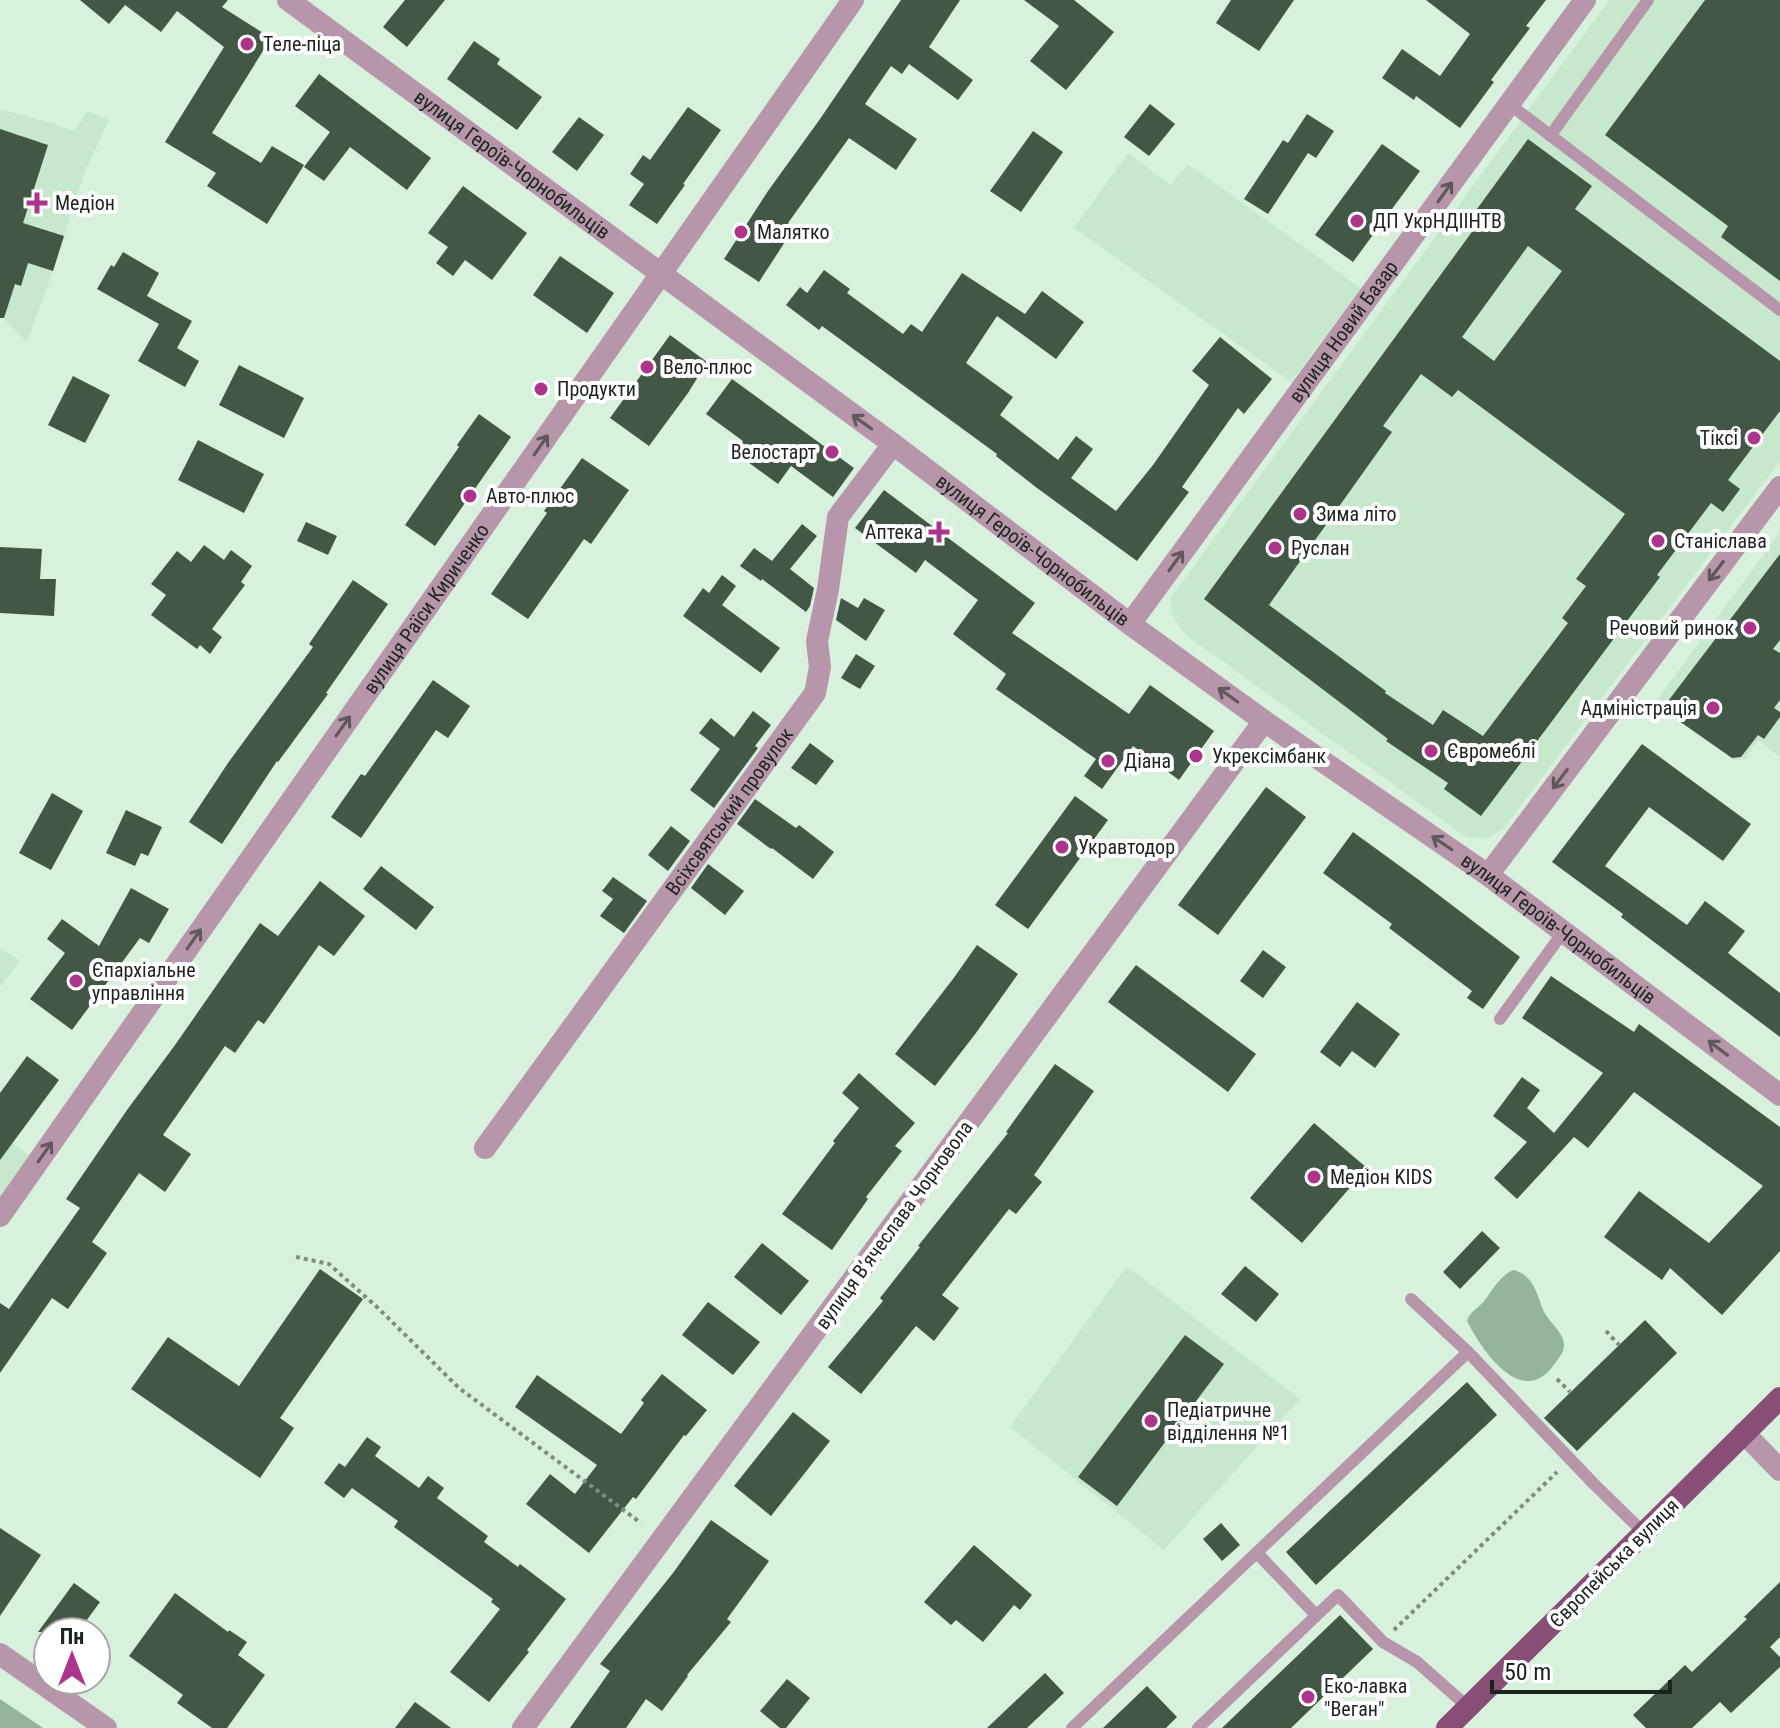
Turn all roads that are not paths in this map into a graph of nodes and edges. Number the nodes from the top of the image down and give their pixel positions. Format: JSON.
{"nodes":[{"id":1,"x":288,"y":0,"type":"edge"},
{"id":2,"x":853,"y":0,"type":"edge"},
{"id":3,"x":1585,"y":0,"type":"edge"},
{"id":4,"x":1648,"y":0,"type":"edge"},
{"id":5,"x":1509,"y":104,"type":"junction"},
{"id":6,"x":1550,"y":136,"type":"junction"},
{"id":7,"x":661,"y":274,"type":"junction"},
{"id":8,"x":1780,"y":310,"type":"edge"},
{"id":9,"x":893,"y":444,"type":"junction"},
{"id":10,"x":1780,"y":487,"type":"edge"},
{"id":11,"x":1130,"y":624,"type":"junction"},
{"id":12,"x":1264,"y":721,"type":"junction"},
{"id":13,"x":1488,"y":875,"type":"junction"},
{"id":14,"x":1564,"y":931,"type":"junction"},
{"id":15,"x":1500,"y":1019,"type":"dead end"},
{"id":16,"x":1780,"y":1095,"type":"edge"},
{"id":17,"x":485,"y":1148,"type":"dead end"},
{"id":18,"x":0,"y":1216,"type":"edge"},
{"id":19,"x":1411,"y":1299,"type":"dead end"},
{"id":20,"x":1468,"y":1352,"type":"junction"},
{"id":21,"x":1780,"y":1398,"type":"edge"},
{"id":22,"x":1744,"y":1433,"type":"junction"},
{"id":23,"x":1780,"y":1470,"type":"edge"},
{"id":24,"x":1644,"y":1533,"type":"junction"},
{"id":25,"x":1257,"y":1553,"type":"junction"},
{"id":26,"x":1316,"y":1615,"type":"junction"},
{"id":27,"x":0,"y":1654,"type":"edge"},
{"id":28,"x":1468,"y":1707,"type":"junction"},
{"id":29,"x":106,"y":1728,"type":"edge"},
{"id":30,"x":523,"y":1728,"type":"edge"},
{"id":31,"x":1072,"y":1728,"type":"edge"},
{"id":32,"x":1198,"y":1728,"type":"edge"},
{"id":33,"x":1447,"y":1728,"type":"edge"}],
"edges":[{"from":1,"to":7,"type":"street","name":"вулиця Героїв-Чорнобильців"},
{"from":2,"to":7,"type":"street","name":"вулиця Раїси Кириченко"},
{"from":3,"to":5,"type":"street","name":"вулиця Новий Базар"},
{"from":4,"to":6,"type":"lane"},
{"from":5,"to":6,"type":"lane"},
{"from":11,"to":5,"type":"street","name":"вулиця Новий Базар","one_way":true},
{"from":6,"to":8,"type":"lane"},
{"from":9,"to":7,"type":"street","name":"вулиця Героїв-Чорнобильців","one_way":true},
{"from":18,"to":7,"type":"street","name":"вулиця Раїси Кириченко","one_way":true},
{"from":9,"to":11,"type":"street","name":"вулиця Героїв-Чорнобильців"},
{"from":9,"to":17,"type":"street","name":"Всіхсвятський провулок"},
{"from":10,"to":13,"type":"street","one_way":true},
{"from":12,"to":11,"type":"street","name":"вулиця Героїв-Чорнобильців","one_way":true},
{"from":13,"to":12,"type":"street","name":"вулиця Героїв-Чорнобильців","one_way":true},
{"from":12,"to":30,"type":"street","name":"вулиця Вʼячеслава Чорновола"},
{"from":13,"to":14,"type":"street","name":"вулиця Героїв-Чорнобильців"},
{"from":14,"to":15,"type":"lane"},
{"from":16,"to":14,"type":"street","name":"вулиця Героїв-Чорнобильців","one_way":true},
{"from":19,"to":20,"type":"lane"},
{"from":20,"to":24,"type":"lane"},
{"from":20,"to":25,"type":"lane"},
{"from":21,"to":22,"type":"main road","name":"Європейська вулиця"},
{"from":22,"to":23,"type":"street"},
{"from":22,"to":24,"type":"main road","name":"Європейська вулиця"},
{"from":24,"to":28,"type":"main road","name":"Європейська вулиця"},
{"from":25,"to":26,"type":"lane"},
{"from":25,"to":31,"type":"lane"},
{"from":26,"to":28,"type":"lane"},
{"from":26,"to":32,"type":"lane"},
{"from":27,"to":29,"type":"street"},
{"from":28,"to":33,"type":"main road","name":"Європейська вулиця"}]}
